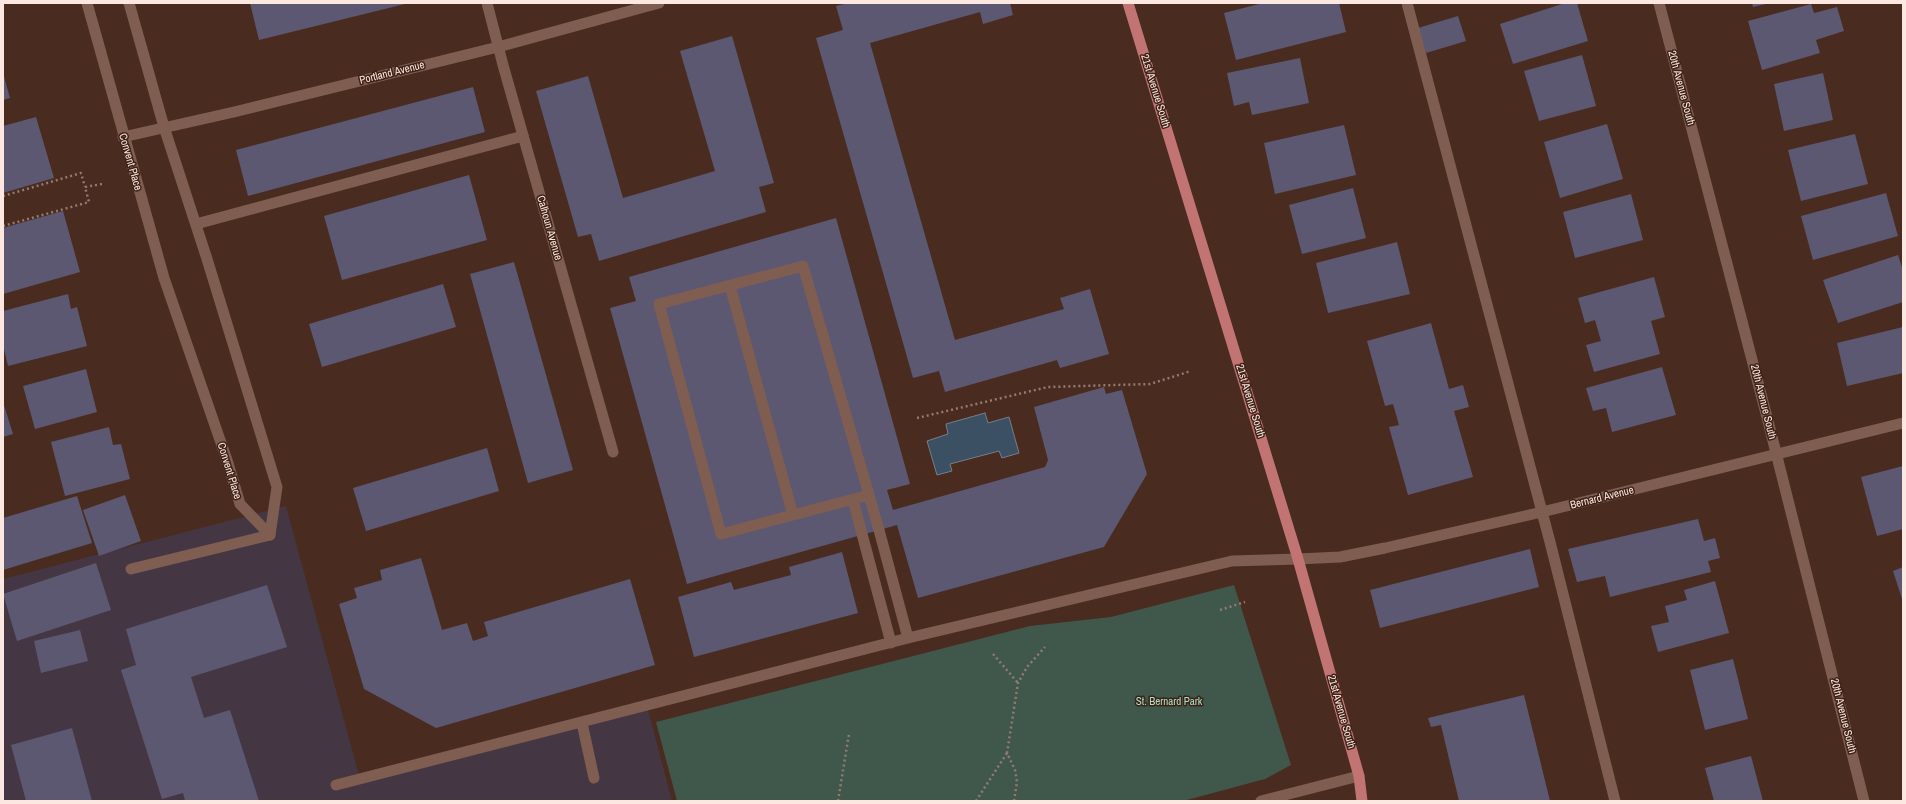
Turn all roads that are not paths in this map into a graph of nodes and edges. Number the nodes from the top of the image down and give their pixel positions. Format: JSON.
{"nodes":[{"id":1,"x":87,"y":3,"type":"edge"},
{"id":2,"x":129,"y":3,"type":"edge"},
{"id":3,"x":487,"y":3,"type":"edge"},
{"id":4,"x":659,"y":3,"type":"edge"},
{"id":5,"x":1128,"y":3,"type":"edge"},
{"id":6,"x":1407,"y":3,"type":"edge"},
{"id":7,"x":1659,"y":3,"type":"edge"},
{"id":8,"x":498,"y":48,"type":"junction"},
{"id":9,"x":164,"y":128,"type":"junction"},
{"id":10,"x":523,"y":136,"type":"junction"},
{"id":11,"x":123,"y":137,"type":"junction"},
{"id":12,"x":196,"y":224,"type":"junction"},
{"id":13,"x":730,"y":286,"type":"junction"},
{"id":14,"x":1903,"y":423,"type":"edge"},
{"id":15,"x":613,"y":452,"type":"dead end"},
{"id":16,"x":1776,"y":456,"type":"junction"},
{"id":17,"x":869,"y":495,"type":"junction"},
{"id":18,"x":853,"y":500,"type":"junction"},
{"id":19,"x":1542,"y":512,"type":"junction"},
{"id":20,"x":793,"y":515,"type":"junction"},
{"id":21,"x":270,"y":535,"type":"junction"},
{"id":22,"x":1298,"y":559,"type":"junction"},
{"id":23,"x":131,"y":569,"type":"dead end"},
{"id":24,"x":908,"y":638,"type":"junction"},
{"id":25,"x":891,"y":643,"type":"junction"},
{"id":26,"x":582,"y":723,"type":"junction"},
{"id":27,"x":1358,"y":776,"type":"junction"},
{"id":28,"x":594,"y":778,"type":"dead end"},
{"id":29,"x":336,"y":785,"type":"dead end"},
{"id":30,"x":1261,"y":801,"type":"edge"},
{"id":31,"x":1362,"y":801,"type":"edge"},
{"id":32,"x":1615,"y":801,"type":"edge"},
{"id":33,"x":1864,"y":801,"type":"edge"}],
"edges":[{"from":1,"to":11,"type":"street","name":"Convent Place"},
{"from":2,"to":9,"type":"street"},
{"from":3,"to":8,"type":"street","name":"Calhoun Avenue"},
{"from":4,"to":8,"type":"street","name":"Portland Avenue"},
{"from":5,"to":22,"type":"main road","name":"21st Avenue South"},
{"from":6,"to":19,"type":"street"},
{"from":7,"to":16,"type":"street","name":"20th Avenue South"},
{"from":8,"to":9,"type":"street","name":"Portland Avenue"},
{"from":8,"to":10,"type":"street","name":"Calhoun Avenue"},
{"from":9,"to":11,"type":"street","name":"Portland Avenue"},
{"from":9,"to":12,"type":"street"},
{"from":10,"to":12,"type":"street"},
{"from":10,"to":15,"type":"street","name":"Calhoun Avenue"},
{"from":11,"to":21,"type":"street","name":"Convent Place"},
{"from":12,"to":21,"type":"street"},
{"from":13,"to":17,"type":"street"},
{"from":13,"to":20,"type":"street"},
{"from":13,"to":20,"type":"street"},
{"from":14,"to":16,"type":"street","name":"Bernard Avenue"},
{"from":16,"to":19,"type":"street","name":"Bernard Avenue"},
{"from":16,"to":33,"type":"street","name":"20th Avenue South"},
{"from":17,"to":18,"type":"street"},
{"from":17,"to":24,"type":"street"},
{"from":18,"to":20,"type":"street"},
{"from":18,"to":25,"type":"street"},
{"from":19,"to":22,"type":"street","name":"Bernard Avenue"},
{"from":19,"to":32,"type":"street"},
{"from":21,"to":23,"type":"street"},
{"from":22,"to":24,"type":"street","name":"Bernard Avenue"},
{"from":22,"to":27,"type":"main road","name":"21st Avenue South"},
{"from":24,"to":25,"type":"street","name":"Bernard Avenue"},
{"from":25,"to":26,"type":"street","name":"Bernard Avenue"},
{"from":26,"to":28,"type":"street"},
{"from":26,"to":29,"type":"street","name":"Bernard Avenue"},
{"from":27,"to":30,"type":"street"},
{"from":27,"to":31,"type":"main road","name":"21st Avenue South"}]}
